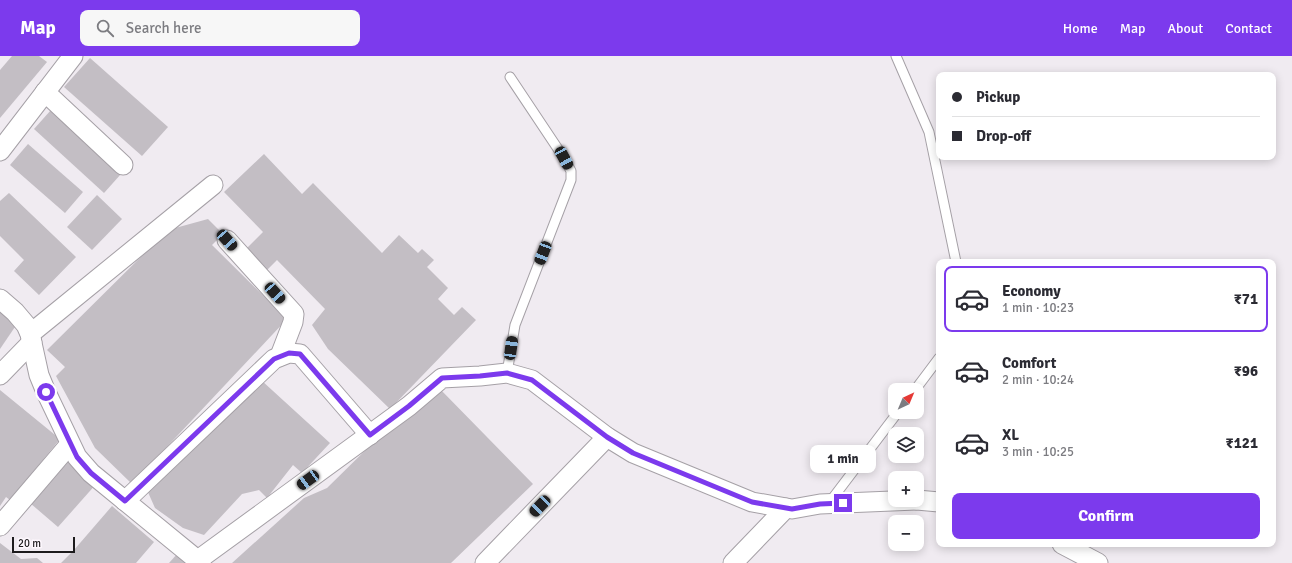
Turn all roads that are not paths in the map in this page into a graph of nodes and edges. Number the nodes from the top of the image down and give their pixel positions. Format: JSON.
{"nodes":[{"id":1,"x":896,"y":56,"type":"edge"},
{"id":2,"x":66,"y":58,"type":"edge"},
{"id":3,"x":510,"y":76,"type":"dead end"},
{"id":4,"x":45,"y":92,"type":"junction"},
{"id":5,"x":0,"y":151,"type":"edge"},
{"id":6,"x":123,"y":166,"type":"dead end"},
{"id":7,"x":213,"y":186,"type":"dead end"},
{"id":8,"x":227,"y":240,"type":"dead end"},
{"id":9,"x":955,"y":259,"type":"edge"},
{"id":10,"x":0,"y":299,"type":"edge"},
{"id":11,"x":31,"y":338,"type":"junction"},
{"id":12,"x":280,"y":356,"type":"junction"},
{"id":13,"x":936,"y":362,"type":"edge"},
{"id":14,"x":507,"y":373,"type":"junction"},
{"id":15,"x":0,"y":375,"type":"edge"},
{"id":16,"x":920,"y":383,"type":"edge"},
{"id":17,"x":893,"y":419,"type":"edge"},
{"id":18,"x":370,"y":435,"type":"junction"},
{"id":19,"x":607,"y":437,"type":"junction"},
{"id":20,"x":70,"y":444,"type":"junction"},
{"id":21,"x":125,"y":501,"type":"junction"},
{"id":22,"x":888,"y":501,"type":"edge"},
{"id":23,"x":924,"y":501,"type":"edge"},
{"id":24,"x":936,"y":502,"type":"edge"},
{"id":25,"x":829,"y":504,"type":"junction"},
{"id":26,"x":786,"y":508,"type":"junction"},
{"id":27,"x":0,"y":526,"type":"edge"},
{"id":28,"x":1068,"y":547,"type":"edge"},
{"id":29,"x":200,"y":562,"type":"edge"},
{"id":30,"x":485,"y":563,"type":"edge"},
{"id":31,"x":733,"y":563,"type":"edge"},
{"id":32,"x":1098,"y":563,"type":"edge"}],
"edges":[{"from":1,"to":9,"type":"lane"},
{"from":2,"to":4,"type":"street"},
{"from":3,"to":14,"type":"lane"},
{"from":4,"to":5,"type":"street"},
{"from":4,"to":6,"type":"street"},
{"from":7,"to":11,"type":"street"},
{"from":8,"to":12,"type":"street"},
{"from":10,"to":11,"type":"street"},
{"from":11,"to":15,"type":"street"},
{"from":11,"to":20,"type":"street"},
{"from":12,"to":18,"type":"street"},
{"from":12,"to":21,"type":"street"},
{"from":13,"to":16,"type":"lane"},
{"from":14,"to":18,"type":"street"},
{"from":14,"to":19,"type":"street"},
{"from":17,"to":25,"type":"lane"},
{"from":18,"to":29,"type":"street"},
{"from":19,"to":26,"type":"street"},
{"from":19,"to":30,"type":"street"},
{"from":20,"to":21,"type":"street"},
{"from":20,"to":27,"type":"street"},
{"from":21,"to":29,"type":"street"},
{"from":22,"to":25,"type":"street"},
{"from":23,"to":24,"type":"street"},
{"from":25,"to":26,"type":"street"},
{"from":26,"to":31,"type":"street"},
{"from":28,"to":32,"type":"street"}]}
